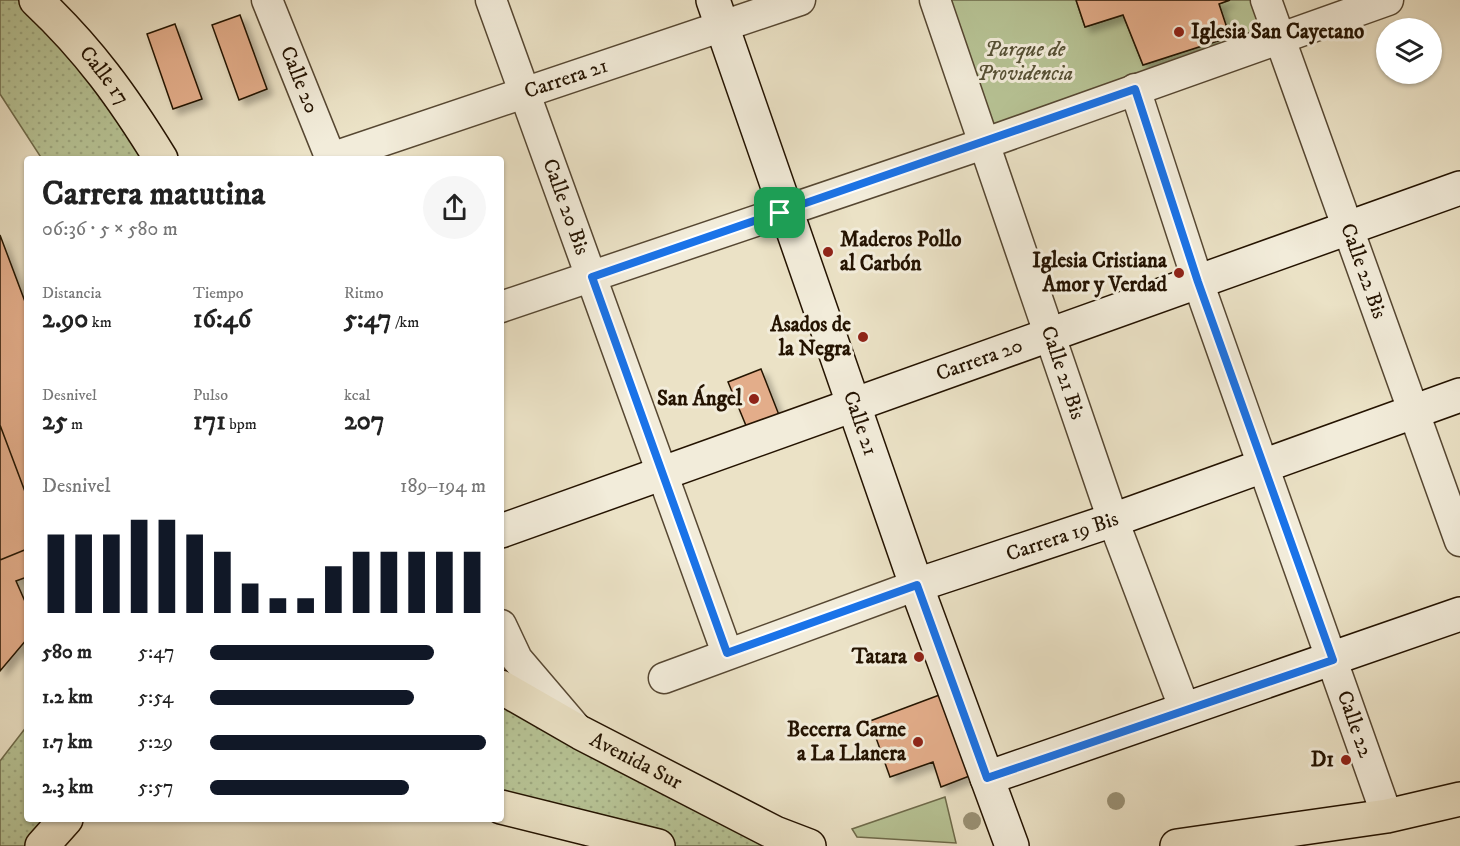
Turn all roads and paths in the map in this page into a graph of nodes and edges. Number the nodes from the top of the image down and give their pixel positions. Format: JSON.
{"nodes":[{"id":1,"x":41,"y":0,"type":"edge"},
{"id":2,"x":267,"y":0,"type":"edge"},
{"id":3,"x":491,"y":0,"type":"edge"},
{"id":4,"x":800,"y":0,"type":"edge"},
{"id":5,"x":935,"y":0,"type":"edge"},
{"id":6,"x":1266,"y":0,"type":"edge"},
{"id":7,"x":1388,"y":0,"type":"edge"},
{"id":8,"x":718,"y":12,"type":"edge"},
{"id":9,"x":1280,"y":39,"type":"junction"},
{"id":10,"x":1135,"y":89,"type":"junction"},
{"id":11,"x":523,"y":93,"type":"junction"},
{"id":12,"x":986,"y":142,"type":"junction"},
{"id":13,"x":159,"y":156,"type":"edge"},
{"id":14,"x":330,"y":156,"type":"edge"},
{"id":15,"x":340,"y":156,"type":"edge"},
{"id":16,"x":1460,"y":188,"type":"edge"},
{"id":17,"x":786,"y":210,"type":"junction"},
{"id":18,"x":1347,"y":229,"type":"junction"},
{"id":19,"x":592,"y":277,"type":"junction"},
{"id":20,"x":1198,"y":282,"type":"junction"},
{"id":21,"x":504,"y":306,"type":"edge"},
{"id":22,"x":1048,"y":335,"type":"junction"},
{"id":23,"x":1460,"y":395,"type":"edge"},
{"id":24,"x":853,"y":405,"type":"junction"},
{"id":25,"x":1415,"y":411,"type":"junction"},
{"id":26,"x":1263,"y":465,"type":"junction"},
{"id":27,"x":661,"y":474,"type":"junction"},
{"id":28,"x":1113,"y":519,"type":"junction"},
{"id":29,"x":504,"y":530,"type":"edge"},
{"id":30,"x":1460,"y":541,"type":"edge"},
{"id":31,"x":917,"y":585,"type":"junction"},
{"id":32,"x":1460,"y":614,"type":"edge"},
{"id":33,"x":504,"y":631,"type":"edge"},
{"id":34,"x":727,"y":653,"type":"junction"},
{"id":35,"x":1333,"y":660,"type":"junction"},
{"id":36,"x":664,"y":678,"type":"dead end"},
{"id":37,"x":504,"y":689,"type":"edge"},
{"id":38,"x":1185,"y":710,"type":"junction"},
{"id":39,"x":581,"y":733,"type":"junction"},
{"id":40,"x":987,"y":778,"type":"junction"},
{"id":41,"x":1460,"y":799,"type":"edge"},
{"id":42,"x":504,"y":808,"type":"edge"},
{"id":43,"x":1387,"y":816,"type":"junction"},
{"id":44,"x":63,"y":822,"type":"edge"},
{"id":45,"x":1011,"y":841,"type":"edge"},
{"id":46,"x":42,"y":846,"type":"edge"},
{"id":47,"x":658,"y":846,"type":"edge"},
{"id":48,"x":809,"y":846,"type":"edge"},
{"id":49,"x":1176,"y":846,"type":"edge"}],
"edges":[{"from":1,"to":13,"type":"main road","name":"Calle 17"},
{"from":2,"to":14,"type":"street","name":"Calle 20"},
{"from":3,"to":11,"type":"street","name":"Calle 20 Bis"},
{"from":4,"to":8,"type":"street","name":"Carrera 21"},
{"from":5,"to":12,"type":"street","name":"Calle 21 Bis"},
{"from":6,"to":9,"type":"street","name":"Calle 22 Bis"},
{"from":7,"to":9,"type":"street"},
{"from":8,"to":11,"type":"street","name":"Carrera 21"},
{"from":8,"to":17,"type":"street","name":"Calle 21"},
{"from":9,"to":10,"type":"street"},
{"from":9,"to":18,"type":"street","name":"Calle 22 Bis"},
{"from":10,"to":12,"type":"street"},
{"from":10,"to":20,"type":"street","name":"Calle 22"},
{"from":11,"to":15,"type":"street","name":"Carrera 21"},
{"from":11,"to":19,"type":"street","name":"Calle 20 Bis"},
{"from":12,"to":17,"type":"street"},
{"from":12,"to":22,"type":"street","name":"Calle 21 Bis"},
{"from":16,"to":18,"type":"street","name":"Carrera 20"},
{"from":17,"to":19,"type":"street"},
{"from":17,"to":24,"type":"street","name":"Calle 21"},
{"from":18,"to":20,"type":"street","name":"Carrera 20"},
{"from":18,"to":25,"type":"street","name":"Calle 22 Bis"},
{"from":19,"to":21,"type":"street"},
{"from":19,"to":27,"type":"street","name":"Calle 20 Bis"},
{"from":20,"to":22,"type":"street","name":"Carrera 20"},
{"from":20,"to":26,"type":"street","name":"Calle 22"},
{"from":22,"to":24,"type":"street","name":"Carrera 20"},
{"from":22,"to":28,"type":"street","name":"Calle 21 Bis"},
{"from":23,"to":25,"type":"street","name":"Carrera 19 Bis"},
{"from":24,"to":27,"type":"street","name":"Carrera 20"},
{"from":24,"to":31,"type":"street","name":"Calle 21"},
{"from":25,"to":26,"type":"street","name":"Carrera 19 Bis"},
{"from":25,"to":30,"type":"street","name":"Calle 22 Bis"},
{"from":26,"to":28,"type":"street","name":"Carrera 19 Bis"},
{"from":26,"to":35,"type":"street","name":"Calle 22"},
{"from":27,"to":29,"type":"street","name":"Carrera 20"},
{"from":27,"to":34,"type":"street","name":"Calle 20 Bis"},
{"from":28,"to":31,"type":"street","name":"Carrera 19 Bis"},
{"from":28,"to":38,"type":"street","name":"Calle 21 Bis"},
{"from":31,"to":34,"type":"street","name":"Carrera 19 Bis"},
{"from":31,"to":40,"type":"street","name":"Calle 21"},
{"from":32,"to":35,"type":"street"},
{"from":33,"to":39,"type":"street"},
{"from":34,"to":36,"type":"street","name":"Carrera 19 Bis"},
{"from":35,"to":38,"type":"street"},
{"from":35,"to":43,"type":"street","name":"Calle 22"},
{"from":37,"to":39,"type":"main road","name":"Avenida Sur"},
{"from":38,"to":40,"type":"street"},
{"from":39,"to":48,"type":"main road","name":"Avenida Sur"},
{"from":40,"to":45,"type":"street","name":"Calle 21"},
{"from":41,"to":43,"type":"main road"},
{"from":42,"to":47,"type":"main road"},
{"from":43,"to":49,"type":"main road"},
{"from":44,"to":46,"type":"main road"}]}
